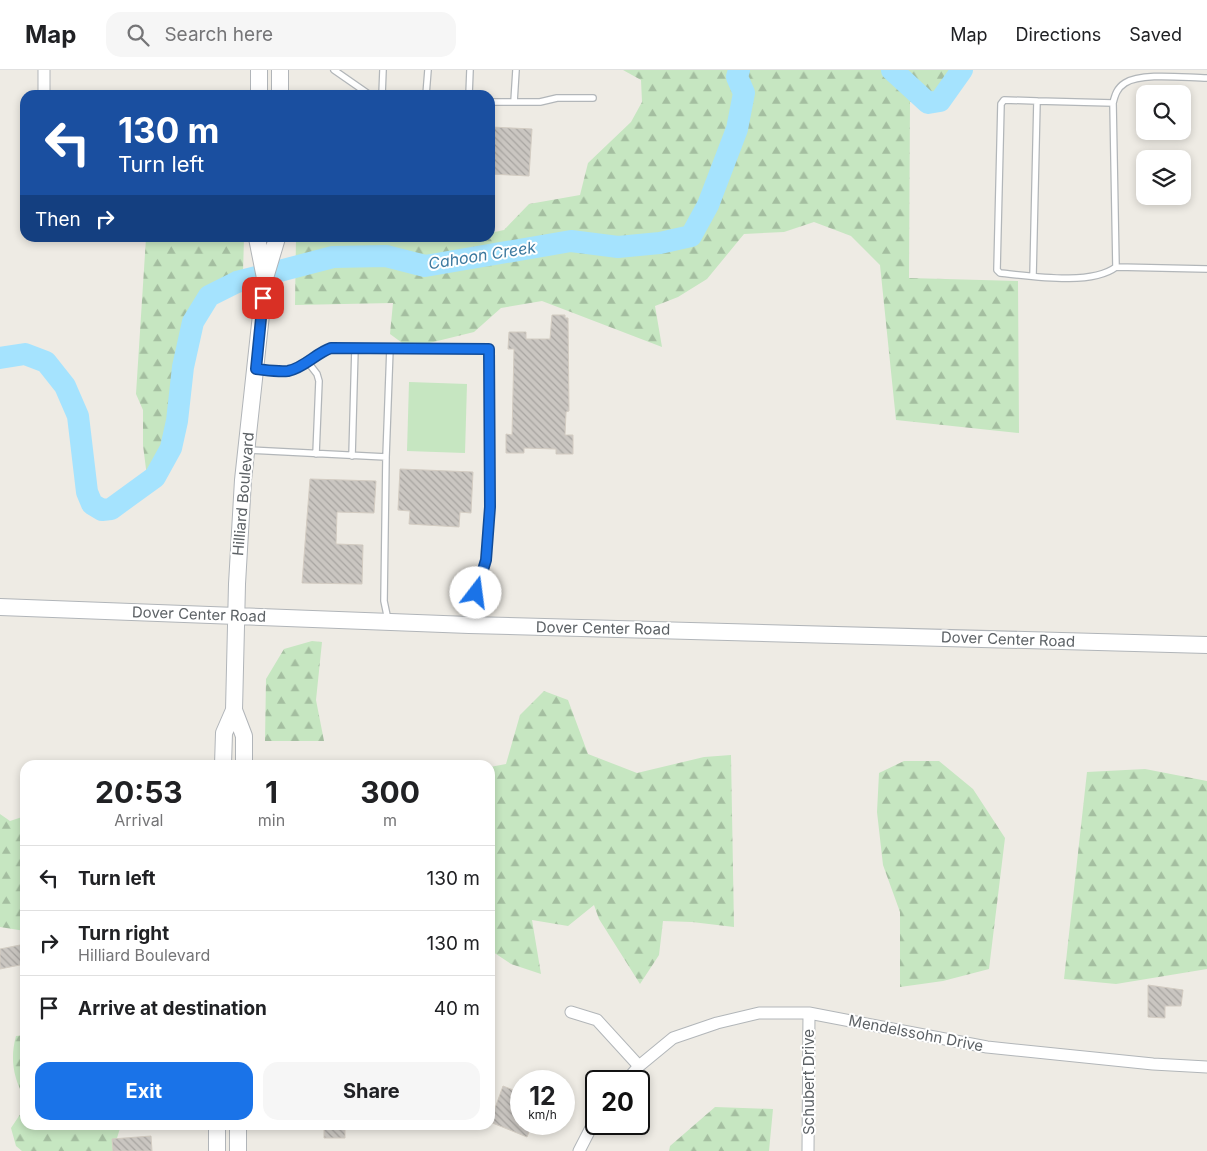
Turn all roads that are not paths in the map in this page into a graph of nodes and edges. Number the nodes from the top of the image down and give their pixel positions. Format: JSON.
{"nodes":[{"id":1,"x":44,"y":70,"type":"edge"},
{"id":2,"x":259,"y":70,"type":"edge"},
{"id":3,"x":280,"y":70,"type":"edge"},
{"id":4,"x":334,"y":70,"type":"edge"},
{"id":5,"x":383,"y":70,"type":"edge"},
{"id":6,"x":428,"y":70,"type":"edge"},
{"id":7,"x":470,"y":70,"type":"edge"},
{"id":8,"x":516,"y":70,"type":"edge"},
{"id":9,"x":1153,"y":70,"type":"edge"},
{"id":10,"x":1150,"y":77,"type":"junction"},
{"id":11,"x":1207,"y":78,"type":"edge"},
{"id":12,"x":44,"y":90,"type":"edge"},
{"id":13,"x":259,"y":90,"type":"edge"},
{"id":14,"x":280,"y":90,"type":"edge"},
{"id":15,"x":363,"y":90,"type":"edge"},
{"id":16,"x":382,"y":90,"type":"edge"},
{"id":17,"x":426,"y":90,"type":"edge"},
{"id":18,"x":469,"y":90,"type":"edge"},
{"id":19,"x":592,"y":98,"type":"dead end"},
{"id":20,"x":1037,"y":101,"type":"junction"},
{"id":21,"x":495,"y":102,"type":"edge"},
{"id":22,"x":514,"y":102,"type":"junction"},
{"id":23,"x":1113,"y":103,"type":"junction"},
{"id":24,"x":276,"y":242,"type":"edge"},
{"id":25,"x":258,"y":244,"type":"edge"},
{"id":26,"x":1116,"y":267,"type":"junction"},
{"id":27,"x":1207,"y":269,"type":"edge"},
{"id":28,"x":1033,"y":276,"type":"junction"},
{"id":29,"x":265,"y":278,"type":"junction"},
{"id":30,"x":355,"y":348,"type":"junction"},
{"id":31,"x":390,"y":348,"type":"junction"},
{"id":32,"x":307,"y":361,"type":"junction"},
{"id":33,"x":256,"y":369,"type":"junction"},
{"id":34,"x":246,"y":450,"type":"junction"},
{"id":35,"x":316,"y":454,"type":"junction"},
{"id":36,"x":352,"y":456,"type":"junction"},
{"id":37,"x":386,"y":457,"type":"junction"},
{"id":38,"x":0,"y":607,"type":"edge"},
{"id":39,"x":236,"y":616,"type":"junction"},
{"id":40,"x":389,"y":622,"type":"junction"},
{"id":41,"x":469,"y":625,"type":"junction"},
{"id":42,"x":1207,"y":645,"type":"edge"},
{"id":43,"x":234,"y":710,"type":"junction"},
{"id":44,"x":223,"y":760,"type":"edge"},
{"id":45,"x":244,"y":760,"type":"edge"},
{"id":46,"x":572,"y":1012,"type":"dead end"},
{"id":47,"x":809,"y":1013,"type":"junction"},
{"id":48,"x":639,"y":1066,"type":"junction"},
{"id":49,"x":1207,"y":1067,"type":"edge"},
{"id":50,"x":636,"y":1070,"type":"edge"},
{"id":51,"x":217,"y":1130,"type":"edge"},
{"id":52,"x":238,"y":1130,"type":"edge"},
{"id":53,"x":587,"y":1135,"type":"edge"},
{"id":54,"x":217,"y":1151,"type":"edge"},
{"id":55,"x":238,"y":1151,"type":"edge"},
{"id":56,"x":579,"y":1151,"type":"edge"},
{"id":57,"x":808,"y":1151,"type":"edge"}],
"edges":[{"from":1,"to":12,"type":"street"},
{"from":2,"to":13,"type":"street"},
{"from":3,"to":14,"type":"street"},
{"from":4,"to":15,"type":"lane"},
{"from":5,"to":16,"type":"lane"},
{"from":6,"to":17,"type":"lane"},
{"from":7,"to":18,"type":"lane"},
{"from":8,"to":22,"type":"lane"},
{"from":9,"to":10,"type":"lane"},
{"from":10,"to":11,"type":"lane"},
{"from":10,"to":23,"type":"lane"},
{"from":19,"to":22,"type":"lane"},
{"from":20,"to":23,"type":"lane"},
{"from":20,"to":28,"type":"lane"},
{"from":20,"to":28,"type":"lane"},
{"from":21,"to":22,"type":"lane"},
{"from":23,"to":26,"type":"lane"},
{"from":24,"to":29,"type":"street","name":"Hilliard Boulevard"},
{"from":25,"to":29,"type":"street","name":"Hilliard Boulevard"},
{"from":26,"to":27,"type":"lane"},
{"from":26,"to":28,"type":"lane"},
{"from":29,"to":33,"type":"street","name":"Hilliard Boulevard"},
{"from":30,"to":31,"type":"lane"},
{"from":30,"to":32,"type":"lane"},
{"from":30,"to":36,"type":"lane"},
{"from":31,"to":37,"type":"lane"},
{"from":31,"to":41,"type":"lane"},
{"from":32,"to":33,"type":"lane"},
{"from":32,"to":35,"type":"lane"},
{"from":33,"to":34,"type":"street","name":"Hilliard Boulevard"},
{"from":34,"to":35,"type":"lane"},
{"from":34,"to":39,"type":"street","name":"Hilliard Boulevard"},
{"from":35,"to":36,"type":"lane"},
{"from":36,"to":37,"type":"lane"},
{"from":37,"to":40,"type":"lane"},
{"from":38,"to":39,"type":"street","name":"Dover Center Road"},
{"from":39,"to":40,"type":"street","name":"Dover Center Road"},
{"from":39,"to":43,"type":"street","name":"Hilliard Boulevard"},
{"from":40,"to":41,"type":"street","name":"Dover Center Road"},
{"from":41,"to":42,"type":"street","name":"Dover Center Road"},
{"from":43,"to":44,"type":"street","name":"Hilliard Boulevard"},
{"from":43,"to":45,"type":"street","name":"Hilliard Boulevard"},
{"from":46,"to":48,"type":"street"},
{"from":47,"to":48,"type":"street","name":"Mendelssohn Drive"},
{"from":47,"to":49,"type":"street","name":"Mendelssohn Drive"},
{"from":47,"to":57,"type":"street","name":"Schubert Drive"},
{"from":48,"to":50,"type":"street","name":"Mendelssohn Drive"},
{"from":51,"to":54,"type":"street"},
{"from":52,"to":55,"type":"street"},
{"from":53,"to":56,"type":"street"}]}
